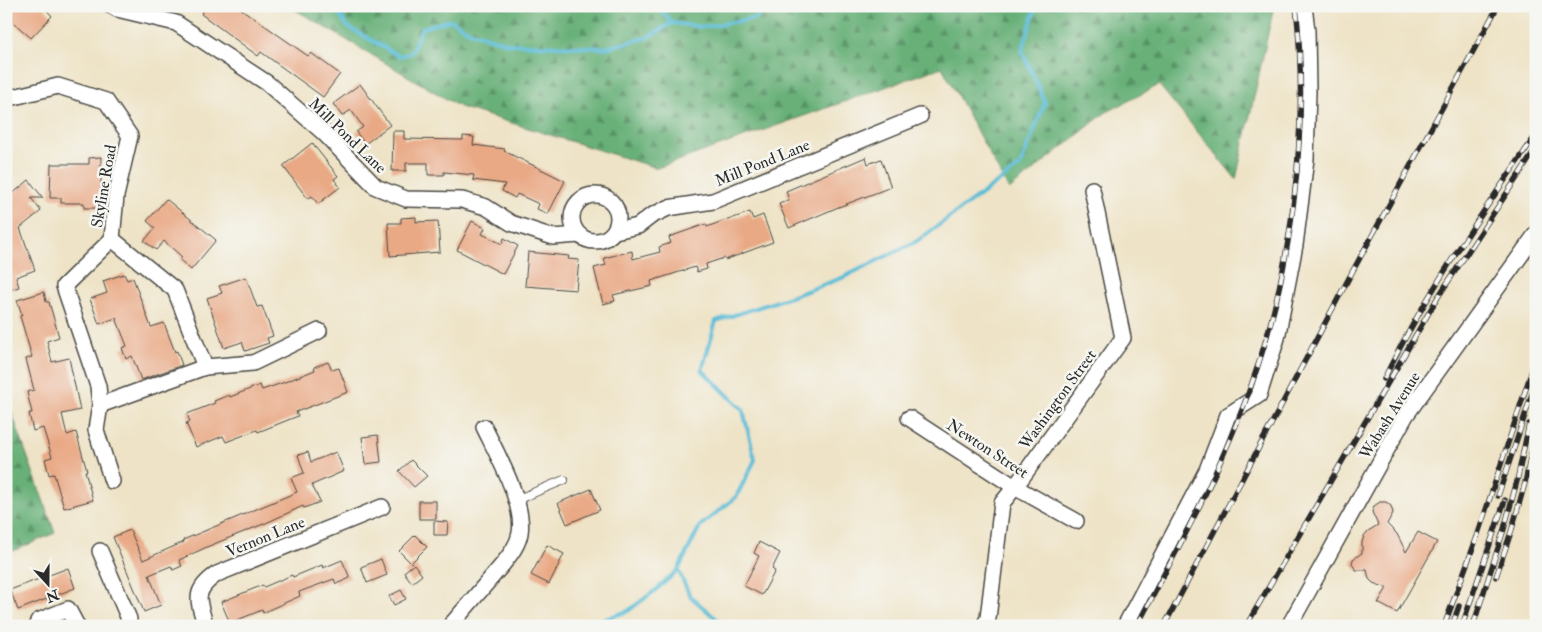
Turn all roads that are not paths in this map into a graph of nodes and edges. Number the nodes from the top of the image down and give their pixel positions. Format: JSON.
{"nodes":[{"id":1,"x":112,"y":6,"type":"edge"},
{"id":2,"x":1304,"y":6,"type":"edge"},
{"id":3,"x":6,"y":98,"type":"edge"},
{"id":4,"x":920,"y":116,"type":"dead end"},
{"id":5,"x":1092,"y":189,"type":"dead end"},
{"id":6,"x":615,"y":231,"type":"junction"},
{"id":7,"x":1536,"y":234,"type":"edge"},
{"id":8,"x":579,"y":235,"type":"junction"},
{"id":9,"x":112,"y":239,"type":"junction"},
{"id":10,"x":319,"y":331,"type":"dead end"},
{"id":11,"x":205,"y":367,"type":"junction"},
{"id":12,"x":100,"y":405,"type":"junction"},
{"id":13,"x":909,"y":418,"type":"dead end"},
{"id":14,"x":484,"y":427,"type":"dead end"},
{"id":15,"x":564,"y":480,"type":"dead end"},
{"id":16,"x":112,"y":481,"type":"dead end"},
{"id":17,"x":1015,"y":487,"type":"junction"},
{"id":18,"x":516,"y":500,"type":"junction"},
{"id":19,"x":382,"y":507,"type":"dead end"},
{"id":20,"x":1076,"y":521,"type":"dead end"},
{"id":21,"x":100,"y":551,"type":"dead end"},
{"id":22,"x":38,"y":621,"type":"dead end"},
{"id":23,"x":77,"y":626,"type":"edge"},
{"id":24,"x":126,"y":626,"type":"edge"},
{"id":25,"x":206,"y":626,"type":"edge"},
{"id":26,"x":450,"y":626,"type":"edge"},
{"id":27,"x":984,"y":626,"type":"edge"},
{"id":28,"x":1125,"y":626,"type":"edge"},
{"id":29,"x":1290,"y":626,"type":"edge"}],
"edges":[{"from":1,"to":8,"type":"street","name":"Mill Pond Lane"},
{"from":2,"to":28,"type":"street"},
{"from":3,"to":9,"type":"street","name":"Skyline Road"},
{"from":4,"to":6,"type":"street","name":"Mill Pond Lane"},
{"from":5,"to":17,"type":"street","name":"Washington Street"},
{"from":6,"to":8,"type":"street","name":"Mill Pond Lane"},
{"from":6,"to":8,"type":"street"},
{"from":7,"to":29,"type":"street","name":"Wabash Avenue"},
{"from":9,"to":11,"type":"street"},
{"from":9,"to":12,"type":"street","name":"Skyline Road"},
{"from":10,"to":11,"type":"street"},
{"from":11,"to":12,"type":"street"},
{"from":12,"to":16,"type":"street","name":"Skyline Road"},
{"from":13,"to":17,"type":"street","name":"Newton Street"},
{"from":14,"to":18,"type":"street"},
{"from":15,"to":18,"type":"lane"},
{"from":17,"to":20,"type":"street","name":"Newton Street"},
{"from":17,"to":27,"type":"street","name":"Washington Street"},
{"from":18,"to":26,"type":"street"},
{"from":19,"to":25,"type":"street","name":"Vernon Lane"},
{"from":21,"to":24,"type":"street"},
{"from":22,"to":23,"type":"street"}]}
